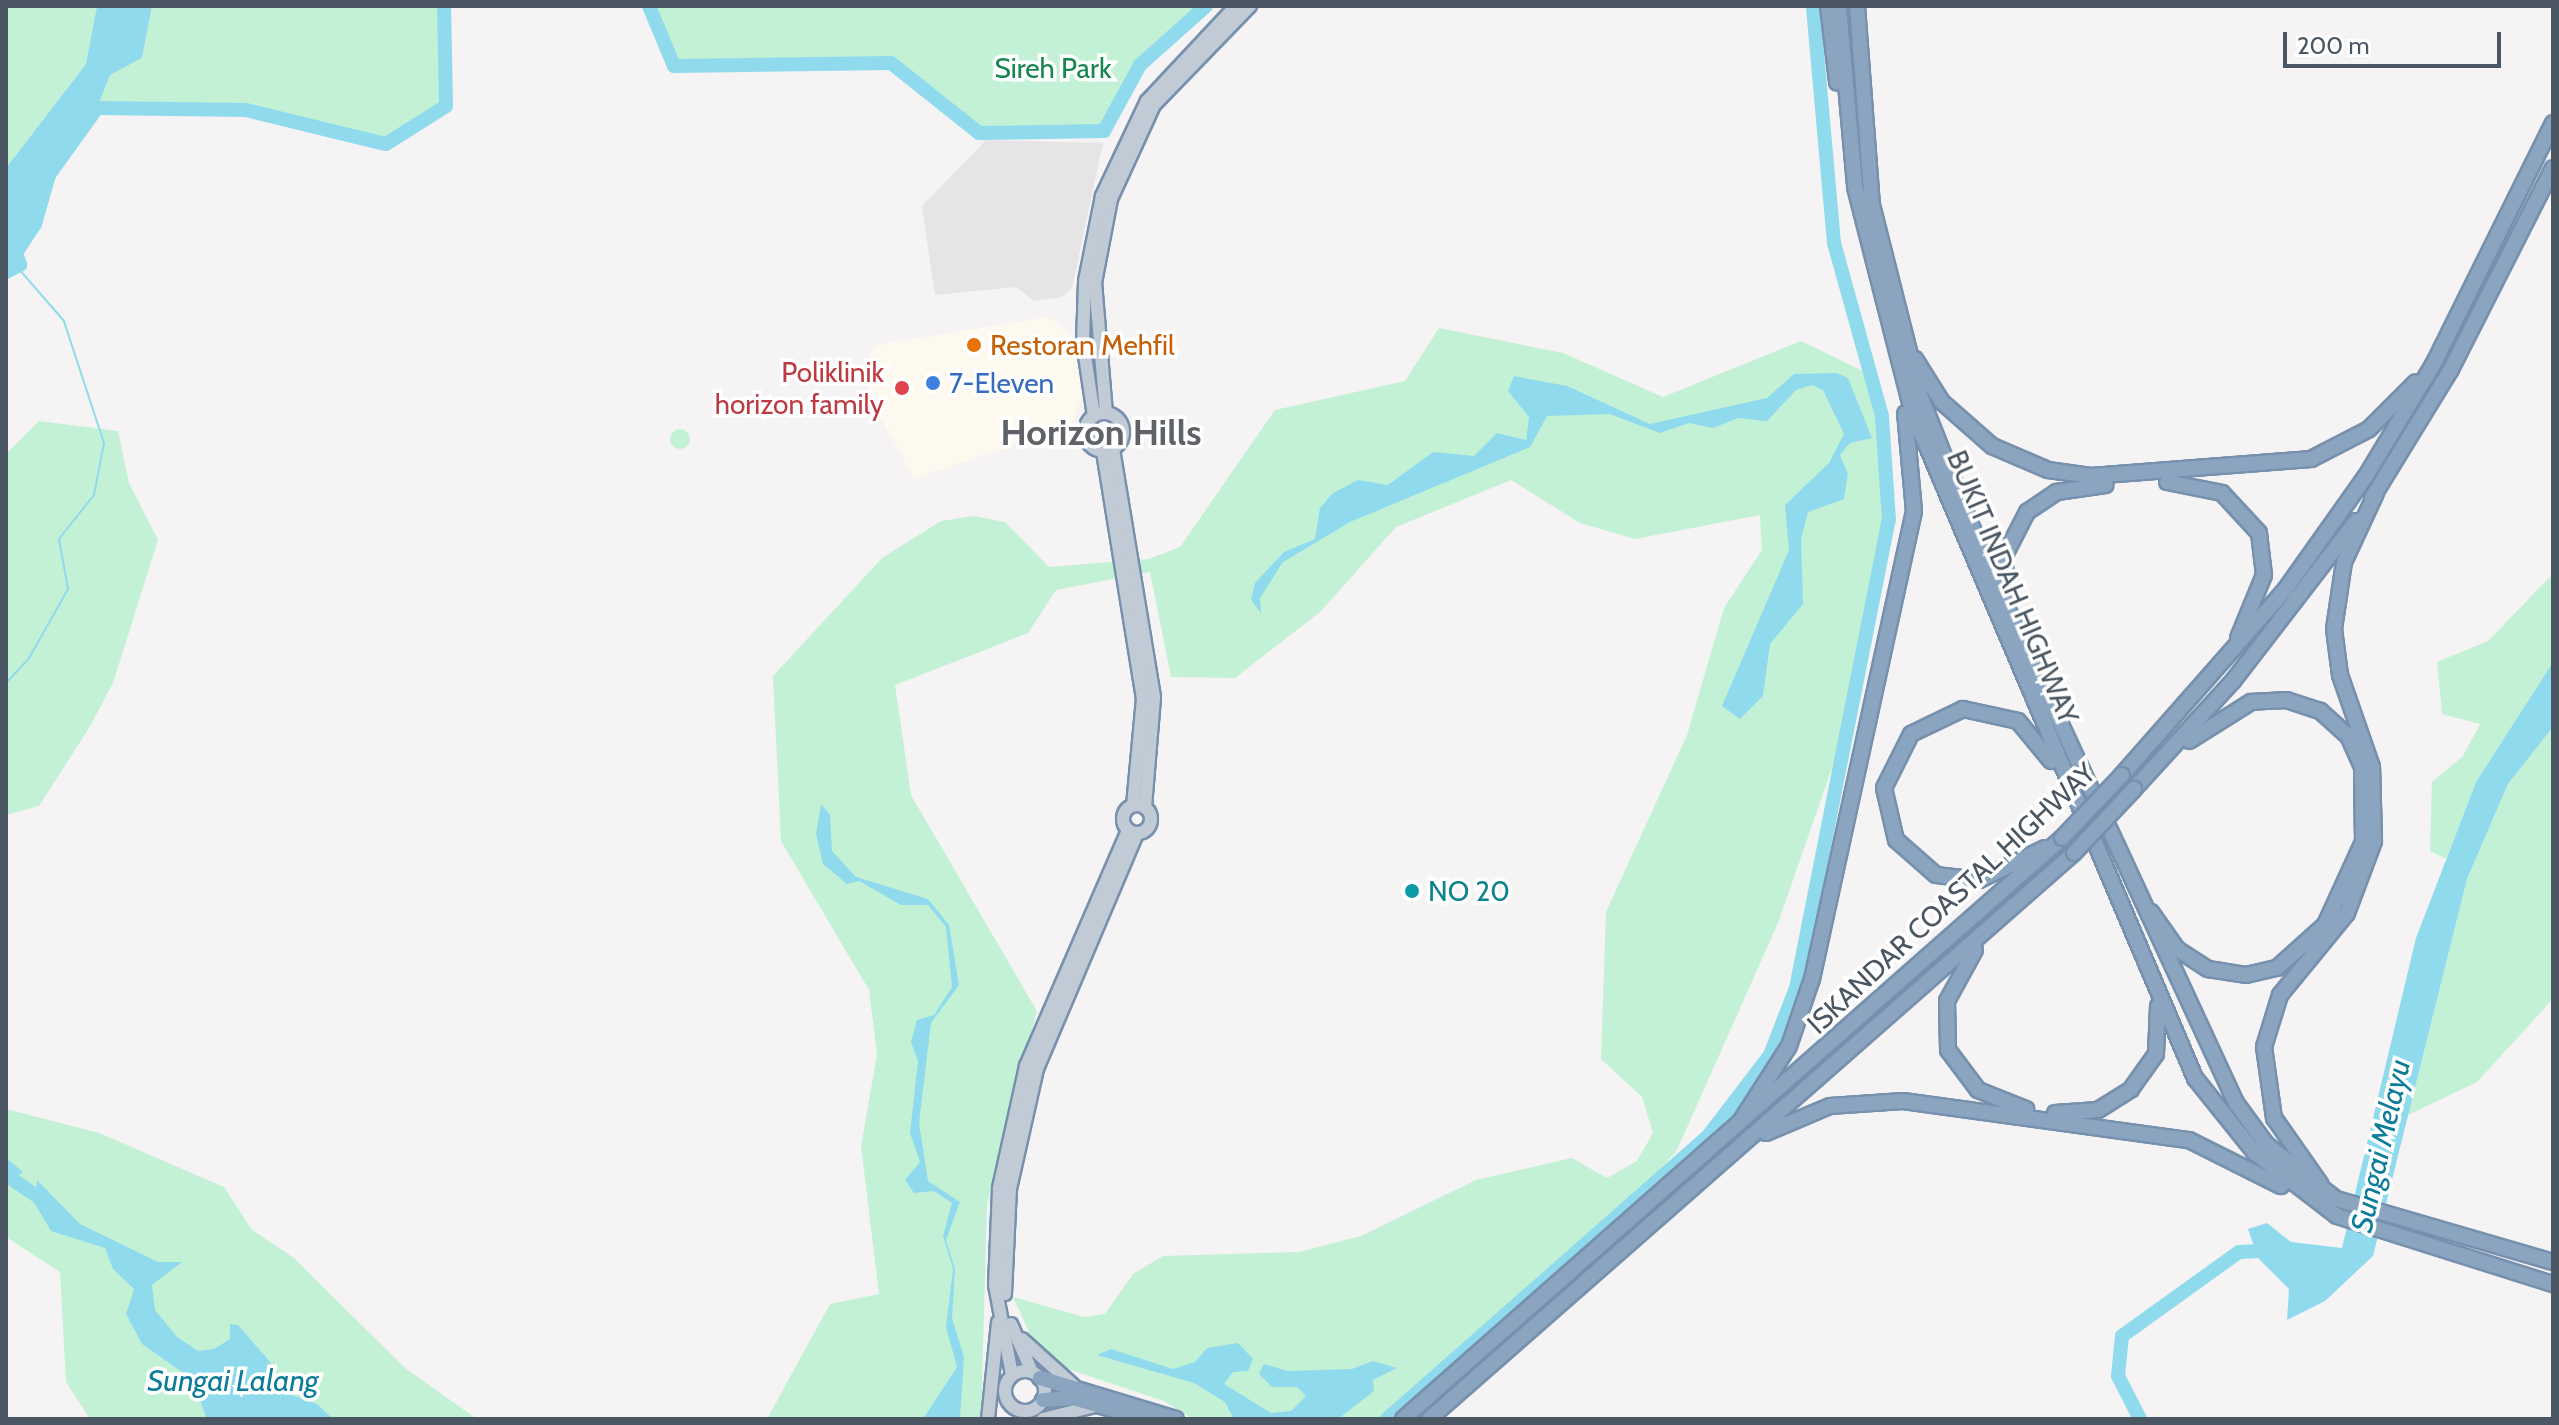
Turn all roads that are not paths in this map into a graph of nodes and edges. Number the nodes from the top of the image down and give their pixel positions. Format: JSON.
{"nodes":[{"id":1,"x":1236,"y":6,"type":"edge"},
{"id":2,"x":1250,"y":6,"type":"edge"},
{"id":3,"x":1828,"y":6,"type":"edge"},
{"id":4,"x":1839,"y":6,"type":"edge"},
{"id":5,"x":1857,"y":6,"type":"edge"},
{"id":6,"x":1844,"y":110,"type":"junction"},
{"id":7,"x":2553,"y":123,"type":"edge"},
{"id":8,"x":2553,"y":168,"type":"edge"},
{"id":9,"x":1900,"y":326,"type":"junction"},
{"id":10,"x":1892,"y":350,"type":"junction"},
{"id":11,"x":2433,"y":365,"type":"junction"},
{"id":12,"x":1100,"y":415,"type":"junction"},
{"id":13,"x":1108,"y":450,"type":"junction"},
{"id":14,"x":2376,"y":493,"type":"junction"},
{"id":15,"x":2020,"y":635,"type":"junction"},
{"id":16,"x":2234,"y":650,"type":"junction"},
{"id":17,"x":2161,"y":761,"type":"junction"},
{"id":18,"x":2070,"y":787,"type":"junction"},
{"id":19,"x":1139,"y":807,"type":"junction"},
{"id":20,"x":1132,"y":832,"type":"junction"},
{"id":21,"x":2060,"y":841,"type":"junction"},
{"id":22,"x":2137,"y":892,"type":"junction"},
{"id":23,"x":1983,"y":935,"type":"junction"},
{"id":24,"x":2149,"y":965,"type":"junction"},
{"id":25,"x":1737,"y":1129,"type":"junction"},
{"id":26,"x":1747,"y":1142,"type":"junction"},
{"id":27,"x":2294,"y":1188,"type":"junction"},
{"id":28,"x":2321,"y":1190,"type":"junction"},
{"id":29,"x":2553,"y":1262,"type":"edge"},
{"id":30,"x":2553,"y":1284,"type":"edge"},
{"id":31,"x":995,"y":1285,"type":"junction"},
{"id":32,"x":1008,"y":1316,"type":"junction"},
{"id":33,"x":1012,"y":1375,"type":"junction"},
{"id":34,"x":1036,"y":1375,"type":"junction"},
{"id":35,"x":1083,"y":1389,"type":"junction"},
{"id":36,"x":1043,"y":1400,"type":"junction"},
{"id":37,"x":1009,"y":1404,"type":"junction"},
{"id":38,"x":1098,"y":1405,"type":"junction"},
{"id":39,"x":1022,"y":1415,"type":"edge"},
{"id":40,"x":988,"y":1419,"type":"edge"},
{"id":41,"x":1005,"y":1419,"type":"edge"},
{"id":42,"x":1043,"y":1419,"type":"edge"},
{"id":43,"x":1146,"y":1419,"type":"edge"},
{"id":44,"x":1176,"y":1419,"type":"edge"},
{"id":45,"x":1403,"y":1419,"type":"edge"},
{"id":46,"x":1429,"y":1419,"type":"edge"}],
"edges":[{"from":1,"to":12,"type":"street"},
{"from":2,"to":12,"type":"street"},
{"from":3,"to":6,"type":"highway"},
{"from":4,"to":6,"type":"highway","name":"BUKIT INDAH HIGHWAY"},
{"from":5,"to":9,"type":"highway","name":"BUKIT INDAH HIGHWAY"},
{"from":6,"to":10,"type":"highway","name":"BUKIT INDAH HIGHWAY"},
{"from":7,"to":11,"type":"highway","name":"ISKANDAR COASTAL HIGHWAY"},
{"from":8,"to":14,"type":"highway","name":"ISKANDAR COASTAL HIGHWAY"},
{"from":9,"to":11,"type":"highway"},
{"from":9,"to":15,"type":"highway","name":"BUKIT INDAH HIGHWAY"},
{"from":10,"to":18,"type":"highway","name":"BUKIT INDAH HIGHWAY"},
{"from":10,"to":25,"type":"highway"},
{"from":11,"to":16,"type":"highway","name":"ISKANDAR COASTAL HIGHWAY"},
{"from":12,"to":13,"type":"street"},
{"from":12,"to":13,"type":"street"},
{"from":13,"to":19,"type":"street"},
{"from":14,"to":17,"type":"highway","name":"ISKANDAR COASTAL HIGHWAY"},
{"from":14,"to":28,"type":"highway"},
{"from":15,"to":16,"type":"highway"},
{"from":15,"to":22,"type":"highway","name":"BUKIT INDAH HIGHWAY"},
{"from":16,"to":21,"type":"highway","name":"ISKANDAR COASTAL HIGHWAY","bridge":true},
{"from":17,"to":22,"type":"highway"},
{"from":17,"to":23,"type":"highway","name":"ISKANDAR COASTAL HIGHWAY","bridge":true},
{"from":18,"to":21,"type":"highway"},
{"from":18,"to":24,"type":"highway","name":"BUKIT INDAH HIGHWAY"},
{"from":19,"to":20,"type":"street"},
{"from":19,"to":20,"type":"street"},
{"from":20,"to":31,"type":"street"},
{"from":20,"to":32,"type":"street"},
{"from":21,"to":25,"type":"highway","name":"ISKANDAR COASTAL HIGHWAY"},
{"from":22,"to":28,"type":"highway","name":"BUKIT INDAH HIGHWAY"},
{"from":23,"to":24,"type":"highway"},
{"from":23,"to":26,"type":"highway","name":"ISKANDAR COASTAL HIGHWAY"},
{"from":24,"to":27,"type":"highway","name":"BUKIT INDAH HIGHWAY"},
{"from":25,"to":45,"type":"highway","name":"ISKANDAR COASTAL HIGHWAY"},
{"from":26,"to":27,"type":"highway"},
{"from":26,"to":46,"type":"highway","name":"ISKANDAR COASTAL HIGHWAY"},
{"from":27,"to":30,"type":"highway","name":"BUKIT INDAH HIGHWAY"},
{"from":28,"to":29,"type":"highway","name":"BUKIT INDAH HIGHWAY"},
{"from":31,"to":33,"type":"street"},
{"from":31,"to":40,"type":"street"},
{"from":32,"to":34,"type":"street"},
{"from":32,"to":35,"type":"street"},
{"from":33,"to":34,"type":"street"},
{"from":33,"to":37,"type":"street"},
{"from":34,"to":35,"type":"highway"},
{"from":34,"to":36,"type":"street"},
{"from":35,"to":44,"type":"highway"},
{"from":36,"to":38,"type":"highway"},
{"from":36,"to":39,"type":"street"},
{"from":37,"to":39,"type":"street"},
{"from":37,"to":41,"type":"street"},
{"from":38,"to":42,"type":"street"},
{"from":38,"to":43,"type":"highway"}]}
